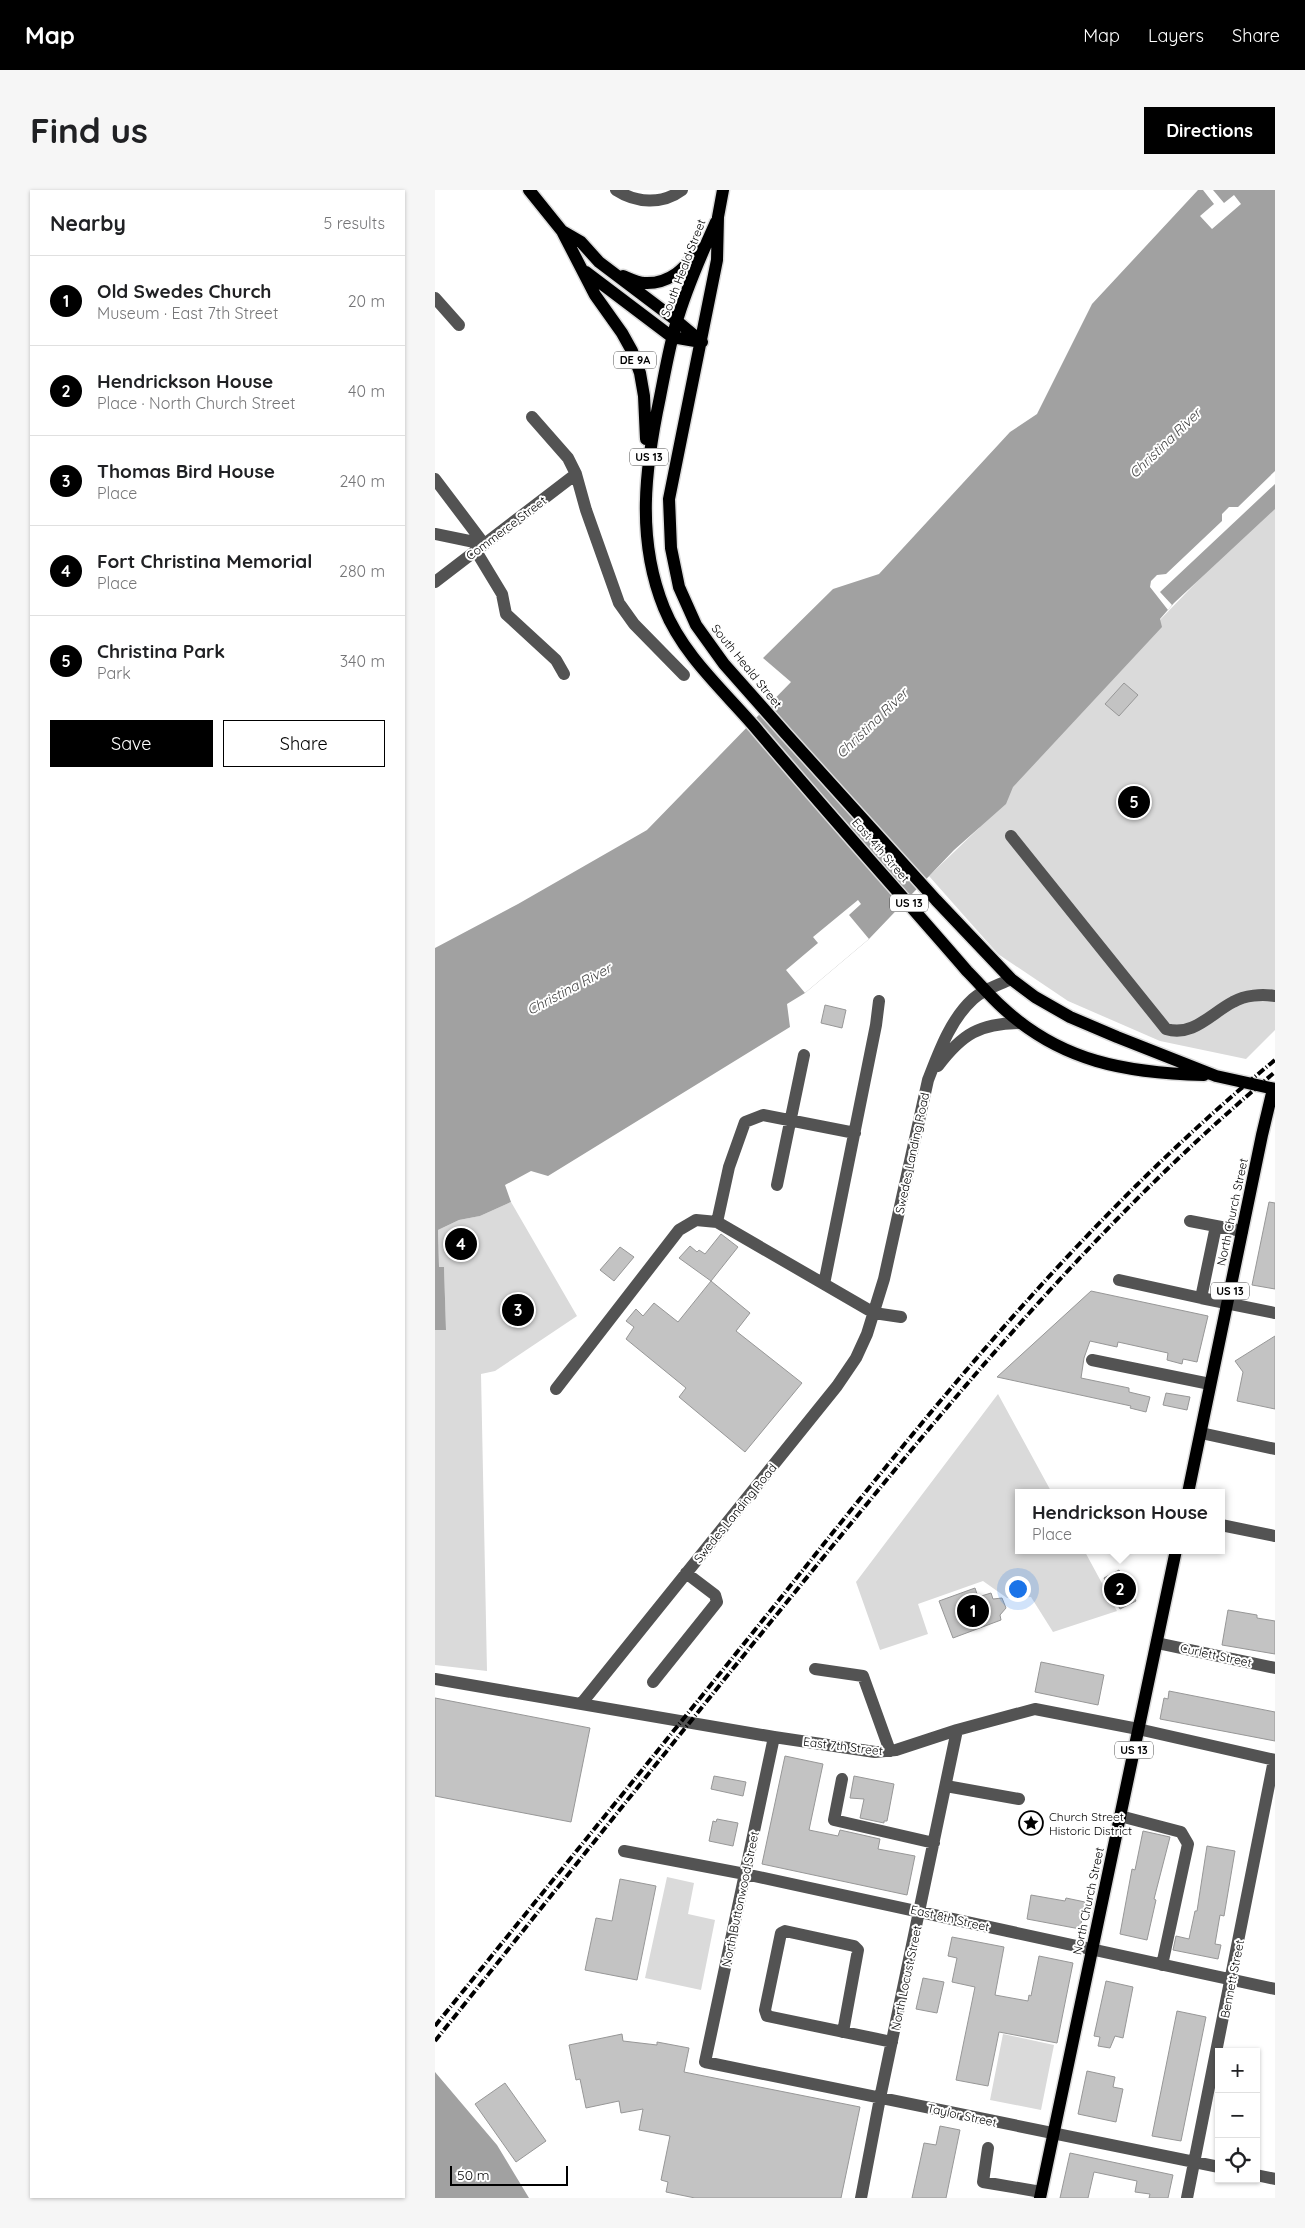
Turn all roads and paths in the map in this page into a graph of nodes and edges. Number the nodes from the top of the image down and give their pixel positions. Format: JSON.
{"nodes":[{"id":1,"x":530,"y":190,"type":"edge"},
{"id":2,"x":615,"y":190,"type":"edge"},
{"id":3,"x":682,"y":190,"type":"edge"},
{"id":4,"x":723,"y":190,"type":"edge"},
{"id":5,"x":718,"y":217,"type":"junction"},
{"id":6,"x":561,"y":231,"type":"junction"},
{"id":7,"x":580,"y":267,"type":"junction"},
{"id":8,"x":613,"y":273,"type":"junction"},
{"id":9,"x":435,"y":298,"type":"edge"},
{"id":10,"x":677,"y":321,"type":"junction"},
{"id":11,"x":459,"y":325,"type":"dead end"},
{"id":12,"x":672,"y":337,"type":"junction"},
{"id":13,"x":702,"y":342,"type":"junction"},
{"id":14,"x":532,"y":417,"type":"dead end"},
{"id":15,"x":647,"y":466,"type":"junction"},
{"id":16,"x":576,"y":474,"type":"junction"},
{"id":17,"x":435,"y":479,"type":"edge"},
{"id":18,"x":435,"y":534,"type":"edge"},
{"id":19,"x":480,"y":548,"type":"junction"},
{"id":20,"x":435,"y":582,"type":"edge"},
{"id":21,"x":659,"y":595,"type":"joint"},
{"id":22,"x":564,"y":674,"type":"dead end"},
{"id":23,"x":684,"y":675,"type":"dead end"},
{"id":24,"x":1011,"y":836,"type":"dead end"},
{"id":25,"x":936,"y":900,"type":"joint"},
{"id":26,"x":1011,"y":979,"type":"junction"},
{"id":27,"x":985,"y":990,"type":"junction"},
{"id":28,"x":1275,"y":996,"type":"edge"},
{"id":29,"x":879,"y":1001,"type":"dead end"},
{"id":30,"x":1021,"y":1023,"type":"junction"},
{"id":31,"x":805,"y":1055,"type":"dead end"},
{"id":32,"x":1216,"y":1076,"type":"junction"},
{"id":33,"x":928,"y":1080,"type":"junction"},
{"id":34,"x":1275,"y":1087,"type":"edge"},
{"id":35,"x":791,"y":1120,"type":"junction"},
{"id":36,"x":855,"y":1134,"type":"junction"},
{"id":37,"x":777,"y":1185,"type":"dead end"},
{"id":38,"x":1190,"y":1221,"type":"dead end"},
{"id":39,"x":717,"y":1222,"type":"junction"},
{"id":40,"x":1216,"y":1226,"type":"junction"},
{"id":41,"x":1242,"y":1231,"type":"junction"},
{"id":42,"x":1119,"y":1280,"type":"dead end"},
{"id":43,"x":824,"y":1284,"type":"junction"},
{"id":44,"x":1201,"y":1298,"type":"junction"},
{"id":45,"x":1227,"y":1302,"type":"junction"},
{"id":46,"x":874,"y":1313,"type":"junction"},
{"id":47,"x":1275,"y":1313,"type":"edge"},
{"id":48,"x":901,"y":1317,"type":"dead end"},
{"id":49,"x":1092,"y":1360,"type":"dead end"},
{"id":50,"x":1210,"y":1384,"type":"junction"},
{"id":51,"x":556,"y":1389,"type":"dead end"},
{"id":52,"x":1201,"y":1433,"type":"junction"},
{"id":53,"x":1275,"y":1448,"type":"edge"},
{"id":54,"x":1189,"y":1489,"type":"edge"},
{"id":55,"x":1225,"y":1526,"type":"edge"},
{"id":56,"x":1275,"y":1536,"type":"edge"},
{"id":57,"x":1175,"y":1554,"type":"edge"},
{"id":58,"x":686,"y":1573,"type":"junction"},
{"id":59,"x":1157,"y":1643,"type":"junction"},
{"id":60,"x":1275,"y":1668,"type":"edge"},
{"id":61,"x":815,"y":1669,"type":"dead end"},
{"id":62,"x":435,"y":1679,"type":"edge"},
{"id":63,"x":653,"y":1682,"type":"dead end"},
{"id":64,"x":581,"y":1704,"type":"junction"},
{"id":65,"x":1138,"y":1729,"type":"junction"},
{"id":66,"x":957,"y":1730,"type":"junction"},
{"id":67,"x":774,"y":1738,"type":"junction"},
{"id":68,"x":889,"y":1751,"type":"junction"},
{"id":69,"x":1275,"y":1760,"type":"edge"},
{"id":70,"x":842,"y":1779,"type":"dead end"},
{"id":71,"x":946,"y":1786,"type":"junction"},
{"id":72,"x":1019,"y":1799,"type":"dead end"},
{"id":73,"x":1120,"y":1816,"type":"junction"},
{"id":74,"x":934,"y":1843,"type":"junction"},
{"id":75,"x":624,"y":1851,"type":"dead end"},
{"id":76,"x":745,"y":1874,"type":"junction"},
{"id":77,"x":920,"y":1911,"type":"junction"},
{"id":78,"x":1092,"y":1950,"type":"junction"},
{"id":79,"x":1162,"y":1965,"type":"junction"},
{"id":80,"x":1232,"y":1979,"type":"junction"},
{"id":81,"x":1275,"y":1989,"type":"edge"},
{"id":82,"x":843,"y":2032,"type":"junction"},
{"id":83,"x":891,"y":2042,"type":"junction"},
{"id":84,"x":705,"y":2062,"type":"joint"},
{"id":85,"x":879,"y":2098,"type":"junction"},
{"id":86,"x":1053,"y":2134,"type":"junction"},
{"id":87,"x":988,"y":2148,"type":"dead end"},
{"id":88,"x":1195,"y":2162,"type":"junction"},
{"id":89,"x":1215,"y":2166,"type":"edge"},
{"id":90,"x":1260,"y":2176,"type":"edge"},
{"id":91,"x":1275,"y":2179,"type":"edge"},
{"id":92,"x":1040,"y":2195,"type":"edge"},
{"id":93,"x":861,"y":2198,"type":"edge"},
{"id":94,"x":1187,"y":2198,"type":"edge"}],
"edges":[{"from":1,"to":6,"type":"main road","number":"DE 9A"},
{"from":2,"to":3,"type":"street"},
{"from":4,"to":5,"type":"main road","name":"South Heald Street","number":"US 13"},
{"from":5,"to":8,"type":"main road"},
{"from":5,"to":10,"type":"main road","name":"South Heald Street","number":"US 13"},
{"from":5,"to":13,"type":"main road","name":"South Heald Street","number":"US 13"},
{"from":6,"to":7,"type":"main road","number":"DE 9A"},
{"from":6,"to":8,"type":"main road","number":"DE 9A"},
{"from":7,"to":12,"type":"main road"},
{"from":7,"to":15,"type":"main road","number":"DE 9A"},
{"from":8,"to":10,"type":"main road","number":"DE 9A"},
{"from":9,"to":11,"type":"street"},
{"from":10,"to":12,"type":"main road","name":"South Heald Street","number":"US 13"},
{"from":10,"to":13,"type":"main road","number":"DE 9A"},
{"from":12,"to":13,"type":"main road"},
{"from":12,"to":15,"type":"main road","name":"South Heald Street","number":"US 13"},
{"from":13,"to":25,"type":"main road","name":"South Heald Street","number":"US 13"},
{"from":14,"to":16,"type":"street"},
{"from":15,"to":21,"type":"main road","name":"South Heald Street","number":"US 13"},
{"from":16,"to":19,"type":"street","name":"Commerce Street"},
{"from":16,"to":23,"type":"street"},
{"from":17,"to":19,"type":"street"},
{"from":18,"to":19,"type":"street"},
{"from":19,"to":20,"type":"street","name":"Commerce Street"},
{"from":19,"to":22,"type":"street"},
{"from":21,"to":27,"type":"main road","name":"East 4th Street","number":"US 13"},
{"from":24,"to":28,"type":"street"},
{"from":25,"to":26,"type":"main road","name":"East 4th Street","number":"US 13"},
{"from":26,"to":27,"type":"street","name":"Swedes Landing Road"},
{"from":26,"to":32,"type":"main road","name":"East 4th Street","number":"US 13"},
{"from":27,"to":30,"type":"main road","name":"East 4th Street","number":"US 13"},
{"from":27,"to":33,"type":"street","name":"Swedes Landing Road"},
{"from":29,"to":36,"type":"street"},
{"from":30,"to":32,"type":"main road","name":"East 4th Street","number":"US 13"},
{"from":30,"to":33,"type":"street","name":"Swedes Landing Road"},
{"from":31,"to":35,"type":"street"},
{"from":32,"to":34,"type":"main road","name":"East 4th Street","number":"US 13"},
{"from":33,"to":46,"type":"street","name":"Swedes Landing Road"},
{"from":34,"to":41,"type":"main road","name":"North Church Street","number":"US 13"},
{"from":35,"to":36,"type":"street"},
{"from":35,"to":37,"type":"street"},
{"from":35,"to":39,"type":"street"},
{"from":36,"to":43,"type":"street"},
{"from":38,"to":40,"type":"street"},
{"from":39,"to":43,"type":"street"},
{"from":39,"to":51,"type":"street"},
{"from":40,"to":41,"type":"street"},
{"from":40,"to":44,"type":"street"},
{"from":41,"to":45,"type":"main road","name":"North Church Street","number":"US 13"},
{"from":42,"to":44,"type":"street"},
{"from":43,"to":46,"type":"street"},
{"from":44,"to":45,"type":"street"},
{"from":45,"to":47,"type":"street"},
{"from":45,"to":50,"type":"main road","name":"North Church Street","number":"US 13"},
{"from":46,"to":48,"type":"street"},
{"from":46,"to":58,"type":"street","name":"Swedes Landing Road"},
{"from":49,"to":50,"type":"street"},
{"from":50,"to":52,"type":"main road","name":"North Church Street","number":"US 13"},
{"from":52,"to":53,"type":"street"},
{"from":52,"to":54,"type":"main road","name":"North Church Street","number":"US 13"},
{"from":55,"to":56,"type":"street"},
{"from":57,"to":59,"type":"main road","name":"North Church Street","number":"US 13"},
{"from":58,"to":63,"type":"street"},
{"from":58,"to":64,"type":"street","name":"Swedes Landing Road"},
{"from":59,"to":60,"type":"street","name":"Curlett Street"},
{"from":59,"to":65,"type":"main road","name":"North Church Street","number":"US 13"},
{"from":61,"to":68,"type":"street"},
{"from":62,"to":64,"type":"street","name":"East 7th Street"},
{"from":64,"to":67,"type":"street","name":"East 7th Street"},
{"from":65,"to":66,"type":"street","name":"East 7th Street"},
{"from":65,"to":69,"type":"street","name":"East 7th Street"},
{"from":65,"to":73,"type":"main road","name":"North Church Street","number":"US 13"},
{"from":66,"to":68,"type":"street","name":"East 7th Street"},
{"from":66,"to":71,"type":"street","name":"North Locust Street"},
{"from":67,"to":68,"type":"street","name":"East 7th Street"},
{"from":67,"to":76,"type":"street","name":"North Buttonwood Street"},
{"from":69,"to":80,"type":"street","name":"Bennett Street"},
{"from":70,"to":74,"type":"street"},
{"from":71,"to":72,"type":"street"},
{"from":71,"to":74,"type":"street","name":"North Locust Street"},
{"from":73,"to":78,"type":"main road","name":"North Church Street","number":"US 13"},
{"from":73,"to":79,"type":"street"},
{"from":74,"to":77,"type":"street","name":"North Locust Street"},
{"from":75,"to":76,"type":"street","name":"East 8th Street"},
{"from":76,"to":77,"type":"street","name":"East 8th Street"},
{"from":76,"to":84,"type":"street","name":"North Buttonwood Street"},
{"from":77,"to":78,"type":"street","name":"East 8th Street"},
{"from":77,"to":83,"type":"street","name":"North Locust Street"},
{"from":78,"to":79,"type":"street","name":"East 8th Street"},
{"from":78,"to":86,"type":"main road","name":"North Church Street","number":"US 13"},
{"from":79,"to":80,"type":"street","name":"East 8th Street"},
{"from":80,"to":81,"type":"street","name":"East 8th Street"},
{"from":80,"to":88,"type":"street","name":"Bennett Street"},
{"from":82,"to":82,"type":"street"},
{"from":82,"to":83,"type":"street"},
{"from":83,"to":85,"type":"street","name":"North Locust Street"},
{"from":84,"to":85,"type":"street","name":"Taylor Street"},
{"from":85,"to":86,"type":"street","name":"Taylor Street"},
{"from":85,"to":93,"type":"street","name":"North Locust Street"},
{"from":86,"to":88,"type":"street","name":"Taylor Street"},
{"from":86,"to":92,"type":"main road","name":"North Church Street","number":"US 13"},
{"from":87,"to":92,"type":"street"},
{"from":88,"to":89,"type":"street","name":"Taylor Street"},
{"from":88,"to":94,"type":"street","name":"Bennett Street"},
{"from":90,"to":91,"type":"street"}]}
